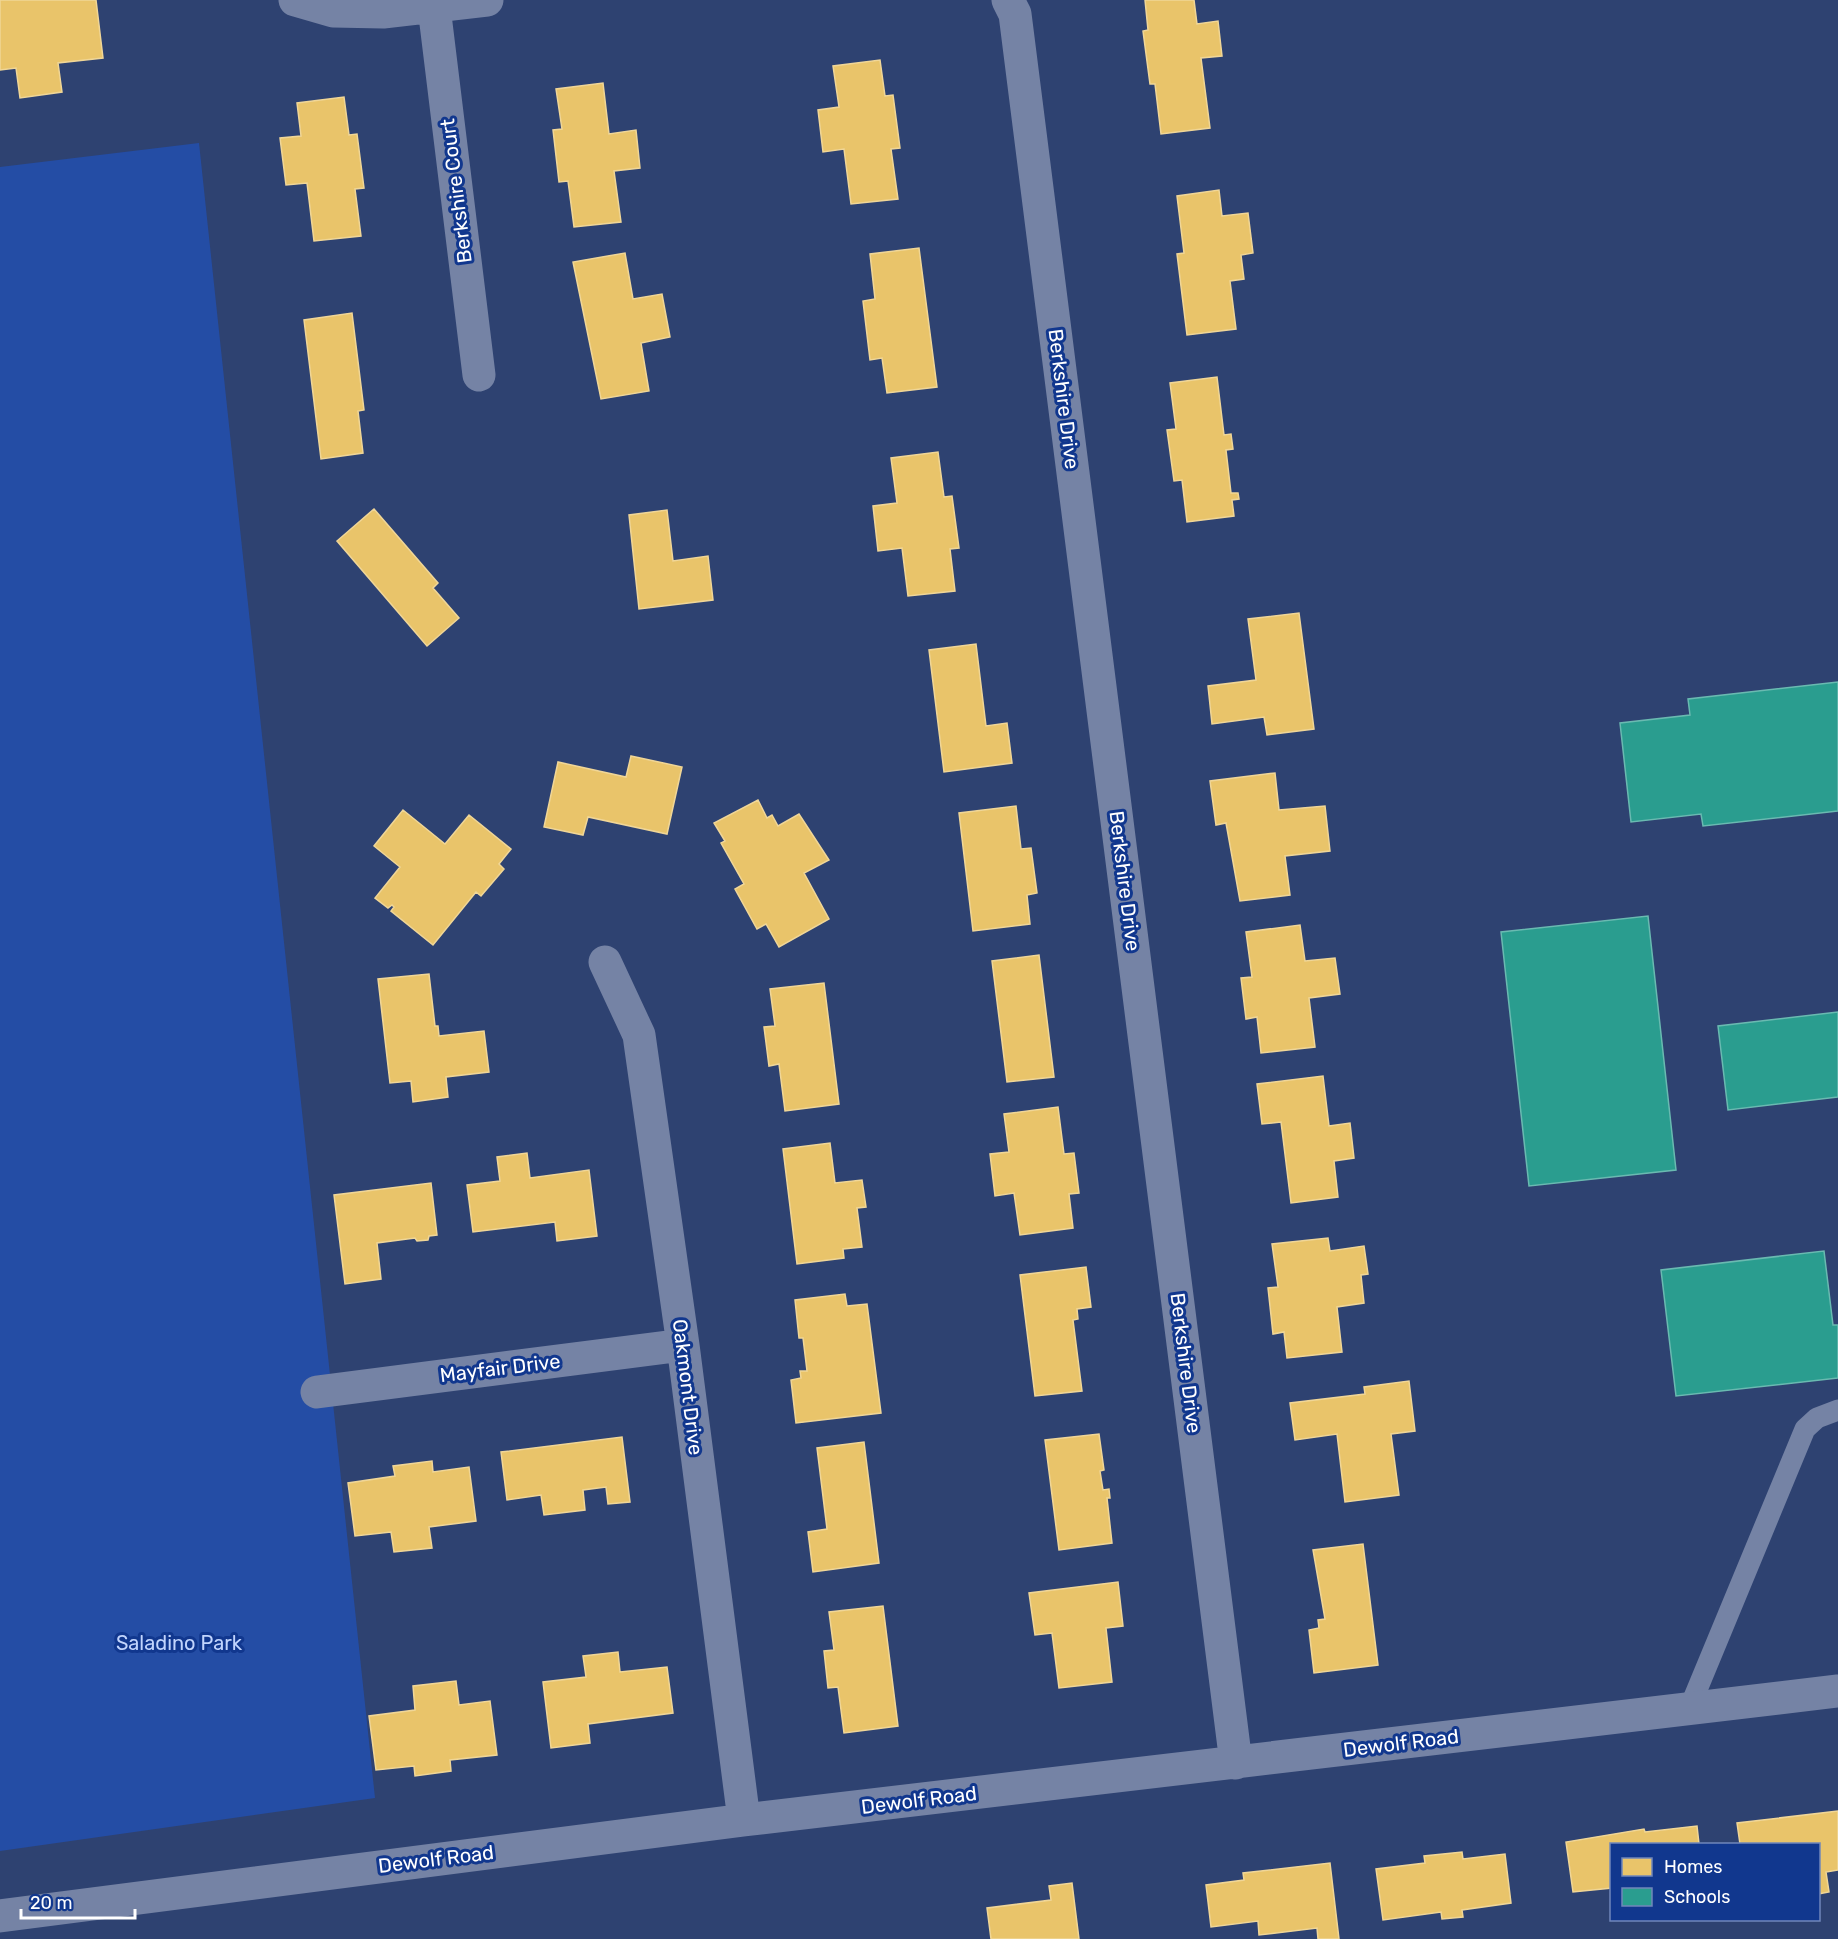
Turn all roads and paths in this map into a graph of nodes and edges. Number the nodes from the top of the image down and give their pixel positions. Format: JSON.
{"nodes":[{"id":1,"x":295,"y":0,"type":"edge"},
{"id":2,"x":487,"y":0,"type":"edge"},
{"id":3,"x":1008,"y":0,"type":"edge"},
{"id":4,"x":434,"y":7,"type":"junction"},
{"id":5,"x":479,"y":375,"type":"dead end"},
{"id":6,"x":605,"y":962,"type":"dead end"},
{"id":7,"x":683,"y":1345,"type":"junction"},
{"id":8,"x":317,"y":1392,"type":"dead end"},
{"id":9,"x":1838,"y":1410,"type":"edge"},
{"id":10,"x":1838,"y":1690,"type":"edge"},
{"id":11,"x":1689,"y":1709,"type":"junction"},
{"id":12,"x":1236,"y":1763,"type":"junction"},
{"id":13,"x":744,"y":1820,"type":"junction"},
{"id":14,"x":0,"y":1916,"type":"edge"}],
"edges":[{"from":1,"to":4,"type":"street"},
{"from":2,"to":4,"type":"street"},
{"from":3,"to":12,"type":"street","name":"Berkshire Drive"},
{"from":4,"to":5,"type":"street","name":"Berkshire Court"},
{"from":6,"to":7,"type":"street","name":"Oakmont Drive"},
{"from":7,"to":8,"type":"street","name":"Mayfair Drive"},
{"from":7,"to":13,"type":"street","name":"Oakmont Drive"},
{"from":9,"to":11,"type":"lane"},
{"from":10,"to":11,"type":"street","name":"Dewolf Road"},
{"from":11,"to":12,"type":"street","name":"Dewolf Road"},
{"from":12,"to":13,"type":"street","name":"Dewolf Road"},
{"from":13,"to":14,"type":"street","name":"Dewolf Road"}]}
